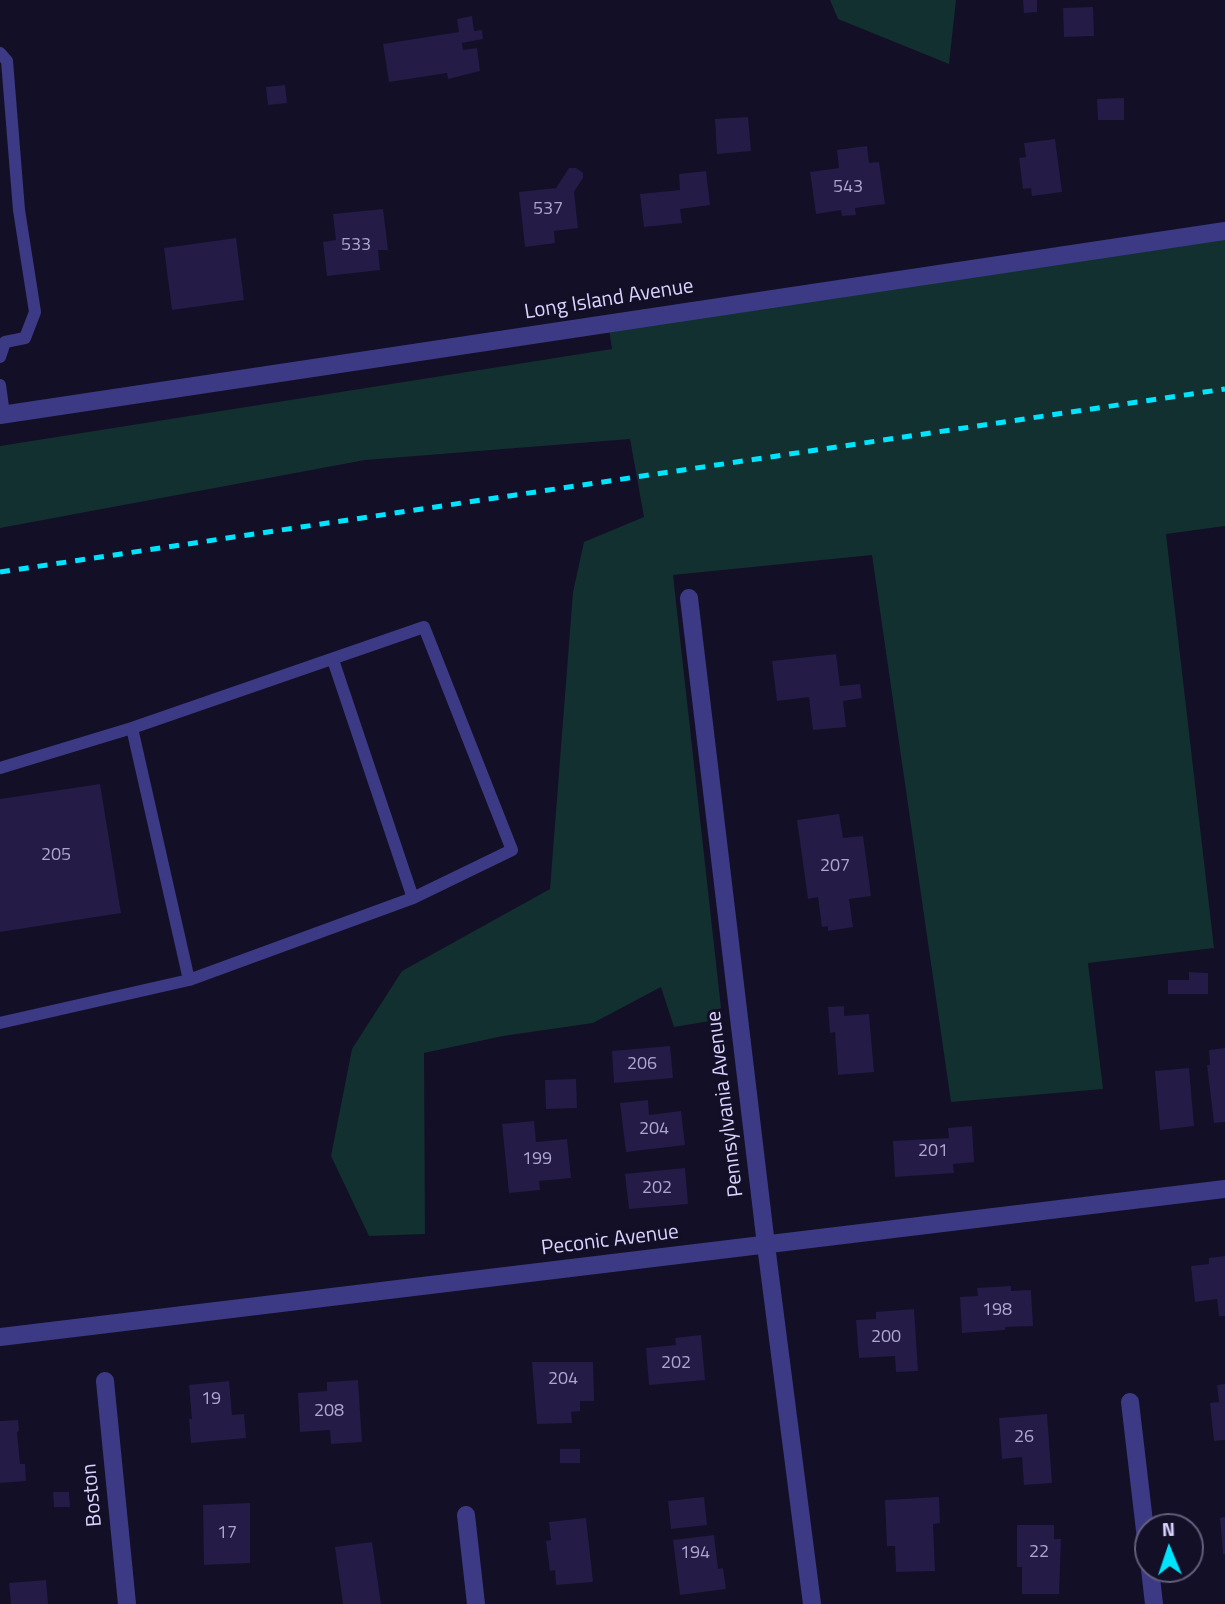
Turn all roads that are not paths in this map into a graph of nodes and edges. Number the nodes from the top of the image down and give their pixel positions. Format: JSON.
{"nodes":[{"id":1,"x":0,"y":53,"type":"edge"},
{"id":2,"x":1225,"y":231,"type":"edge"},
{"id":3,"x":0,"y":357,"type":"edge"},
{"id":4,"x":0,"y":385,"type":"edge"},
{"id":5,"x":2,"y":414,"type":"edge"},
{"id":6,"x":689,"y":598,"type":"dead end"},
{"id":7,"x":333,"y":660,"type":"junction"},
{"id":8,"x":132,"y":728,"type":"junction"},
{"id":9,"x":0,"y":768,"type":"edge"},
{"id":10,"x":413,"y":898,"type":"junction"},
{"id":11,"x":189,"y":980,"type":"junction"},
{"id":12,"x":0,"y":1023,"type":"edge"},
{"id":13,"x":1225,"y":1189,"type":"edge"},
{"id":14,"x":766,"y":1245,"type":"junction"},
{"id":15,"x":0,"y":1337,"type":"edge"},
{"id":16,"x":105,"y":1381,"type":"dead end"},
{"id":17,"x":1130,"y":1402,"type":"dead end"},
{"id":18,"x":1143,"y":1513,"type":"edge"},
{"id":19,"x":466,"y":1515,"type":"dead end"},
{"id":20,"x":1152,"y":1583,"type":"edge"},
{"id":21,"x":127,"y":1604,"type":"edge"},
{"id":22,"x":476,"y":1604,"type":"edge"},
{"id":23,"x":812,"y":1604,"type":"edge"},
{"id":24,"x":1154,"y":1604,"type":"edge"}],
"edges":[{"from":1,"to":3,"type":"lane"},
{"from":2,"to":5,"type":"street","name":"Long Island Avenue"},
{"from":4,"to":5,"type":"lane"},
{"from":6,"to":14,"type":"street","name":"Pennsylvania Avenue"},
{"from":7,"to":8,"type":"lane"},
{"from":7,"to":10,"type":"lane"},
{"from":7,"to":10,"type":"lane"},
{"from":8,"to":9,"type":"lane"},
{"from":8,"to":11,"type":"lane"},
{"from":10,"to":11,"type":"lane"},
{"from":11,"to":12,"type":"lane"},
{"from":13,"to":14,"type":"street","name":"Peconic Avenue"},
{"from":14,"to":15,"type":"street","name":"Peconic Avenue"},
{"from":14,"to":23,"type":"street","name":"Pennsylvania Avenue"},
{"from":16,"to":21,"type":"street","name":"Boston"},
{"from":17,"to":18,"type":"street"},
{"from":19,"to":22,"type":"street"},
{"from":20,"to":24,"type":"street"}]}
